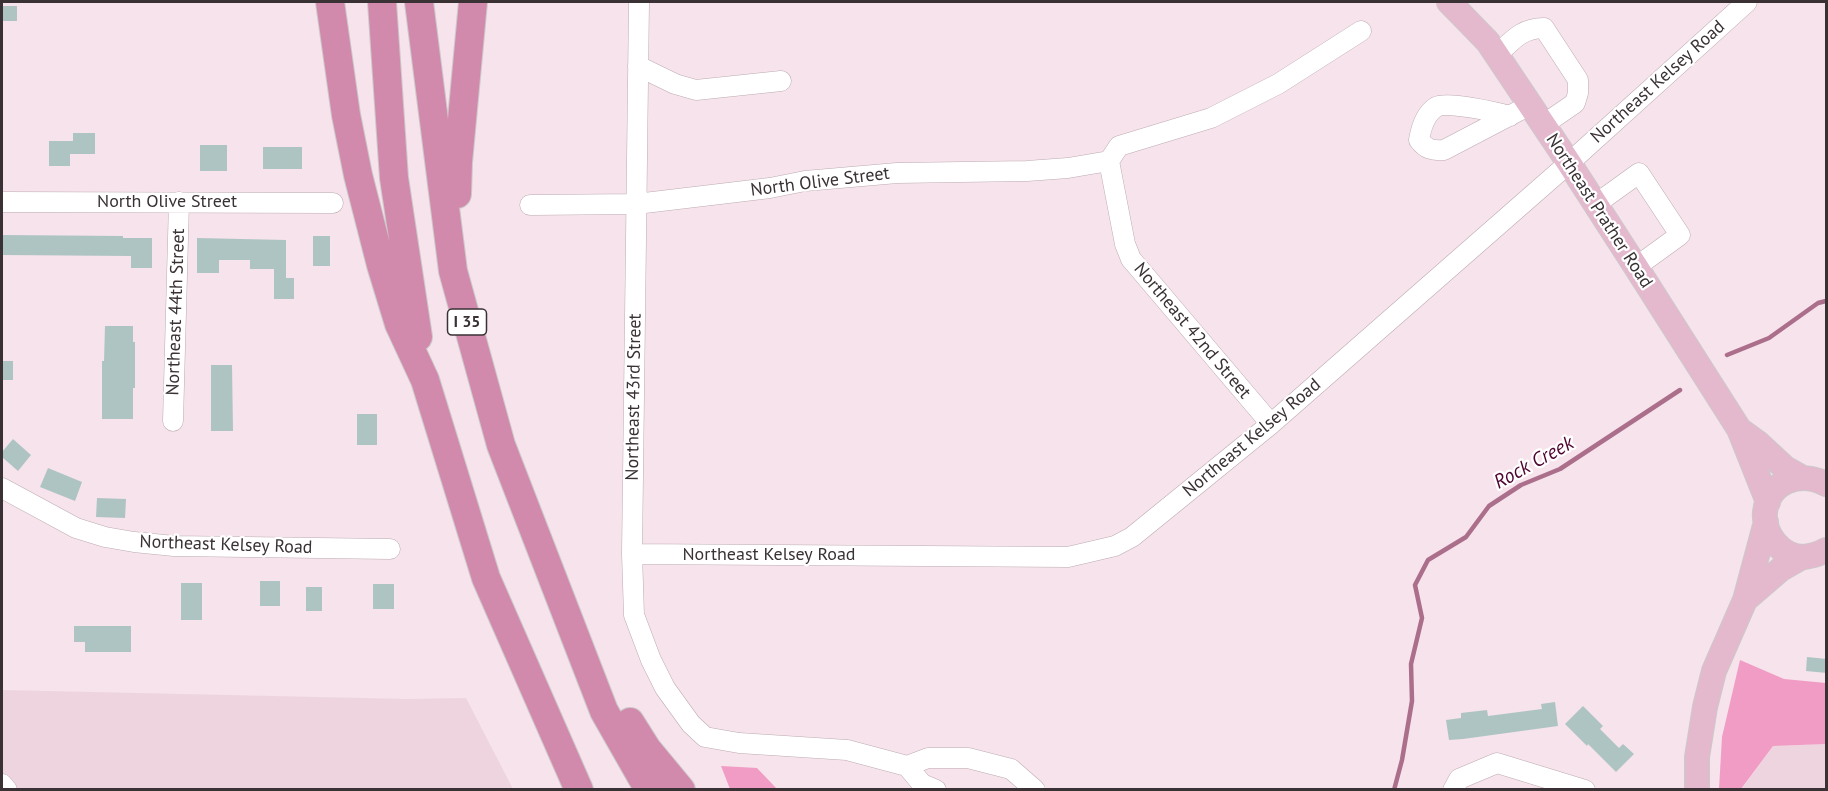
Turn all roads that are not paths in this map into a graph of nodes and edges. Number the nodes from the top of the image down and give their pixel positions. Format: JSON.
{"nodes":[{"id":1,"x":330,"y":2,"type":"edge"},
{"id":2,"x":382,"y":2,"type":"edge"},
{"id":3,"x":419,"y":2,"type":"edge"},
{"id":4,"x":473,"y":2,"type":"edge"},
{"id":5,"x":639,"y":2,"type":"edge"},
{"id":6,"x":1449,"y":2,"type":"edge"},
{"id":7,"x":1747,"y":2,"type":"edge"},
{"id":8,"x":1361,"y":31,"type":"dead end"},
{"id":9,"x":1496,"y":56,"type":"junction"},
{"id":10,"x":638,"y":66,"type":"junction"},
{"id":11,"x":781,"y":81,"type":"dead end"},
{"id":12,"x":1528,"y":115,"type":"junction"},
{"id":13,"x":1109,"y":161,"type":"junction"},
{"id":14,"x":1569,"y":163,"type":"junction"},
{"id":15,"x":2,"y":202,"type":"edge"},
{"id":16,"x":179,"y":202,"type":"junction"},
{"id":17,"x":333,"y":203,"type":"dead end"},
{"id":18,"x":636,"y":204,"type":"junction"},
{"id":19,"x":1596,"y":204,"type":"junction"},
{"id":20,"x":530,"y":205,"type":"dead end"},
{"id":21,"x":1636,"y":267,"type":"junction"},
{"id":22,"x":453,"y":271,"type":"junction"},
{"id":23,"x":425,"y":380,"type":"junction"},
{"id":24,"x":173,"y":421,"type":"dead end"},
{"id":25,"x":1271,"y":424,"type":"junction"},
{"id":26,"x":1738,"y":429,"type":"junction"},
{"id":27,"x":1818,"y":479,"type":"edge"},
{"id":28,"x":2,"y":488,"type":"edge"},
{"id":29,"x":1767,"y":512,"type":"junction"},
{"id":30,"x":390,"y":549,"type":"dead end"},
{"id":31,"x":632,"y":554,"type":"junction"},
{"id":32,"x":1818,"y":556,"type":"edge"},
{"id":33,"x":1745,"y":600,"type":"junction"},
{"id":34,"x":571,"y":628,"type":"junction"},
{"id":35,"x":907,"y":766,"type":"junction"},
{"id":36,"x":2,"y":784,"type":"edge"},
{"id":37,"x":7,"y":789,"type":"edge"},
{"id":38,"x":579,"y":789,"type":"edge"},
{"id":39,"x":649,"y":789,"type":"edge"},
{"id":40,"x":681,"y":789,"type":"edge"},
{"id":41,"x":936,"y":789,"type":"edge"},
{"id":42,"x":1035,"y":789,"type":"edge"},
{"id":43,"x":1453,"y":789,"type":"edge"},
{"id":44,"x":1585,"y":789,"type":"edge"},
{"id":45,"x":1697,"y":789,"type":"edge"}],
"edges":[{"from":1,"to":23,"type":"highway"},
{"from":2,"to":23,"type":"highway"},
{"from":3,"to":22,"type":"highway","number":"I 35"},
{"from":4,"to":22,"type":"highway"},
{"from":5,"to":10,"type":"street","name":"Northeast 43rd Street"},
{"from":6,"to":9,"type":"main road","name":"Northeast Prather Road"},
{"from":7,"to":14,"type":"street","name":"Northeast Kelsey Road"},
{"from":8,"to":13,"type":"street"},
{"from":9,"to":12,"type":"main road","name":"Northeast Prather Road"},
{"from":9,"to":12,"type":"street"},
{"from":10,"to":11,"type":"street"},
{"from":10,"to":18,"type":"street","name":"Northeast 43rd Street"},
{"from":12,"to":14,"type":"main road","name":"Northeast Prather Road"},
{"from":13,"to":18,"type":"street","name":"North Olive Street"},
{"from":13,"to":25,"type":"street","name":"Northeast 42nd Street"},
{"from":14,"to":19,"type":"main road","name":"Northeast Prather Road"},
{"from":14,"to":25,"type":"street","name":"Northeast Kelsey Road"},
{"from":15,"to":16,"type":"street","name":"North Olive Street"},
{"from":16,"to":17,"type":"street","name":"North Olive Street"},
{"from":16,"to":24,"type":"street","name":"Northeast 44th Street"},
{"from":18,"to":20,"type":"street","name":"North Olive Street"},
{"from":18,"to":31,"type":"street","name":"Northeast 43rd Street"},
{"from":19,"to":21,"type":"main road","name":"Northeast Prather Road"},
{"from":19,"to":21,"type":"street"},
{"from":21,"to":26,"type":"main road","name":"Northeast Prather Road"},
{"from":22,"to":34,"type":"highway","number":"I 35"},
{"from":23,"to":38,"type":"highway"},
{"from":25,"to":31,"type":"street","name":"Northeast Kelsey Road"},
{"from":26,"to":27,"type":"main road","name":"Northeast Prather Road"},
{"from":26,"to":29,"type":"main road","name":"Northeast Prather Road"},
{"from":27,"to":29,"type":"main road"},
{"from":28,"to":30,"type":"street","name":"Northeast Kelsey Road"},
{"from":29,"to":32,"type":"main road","name":"Northeast Prather Road"},
{"from":29,"to":33,"type":"main road"},
{"from":31,"to":35,"type":"street","name":"Northeast 43rd Street"},
{"from":32,"to":33,"type":"main road"},
{"from":33,"to":45,"type":"main road"},
{"from":34,"to":39,"type":"highway","number":"I 35"},
{"from":34,"to":40,"type":"highway"},
{"from":35,"to":41,"type":"street"},
{"from":35,"to":42,"type":"street"},
{"from":36,"to":37,"type":"street"},
{"from":43,"to":44,"type":"street"}]}
